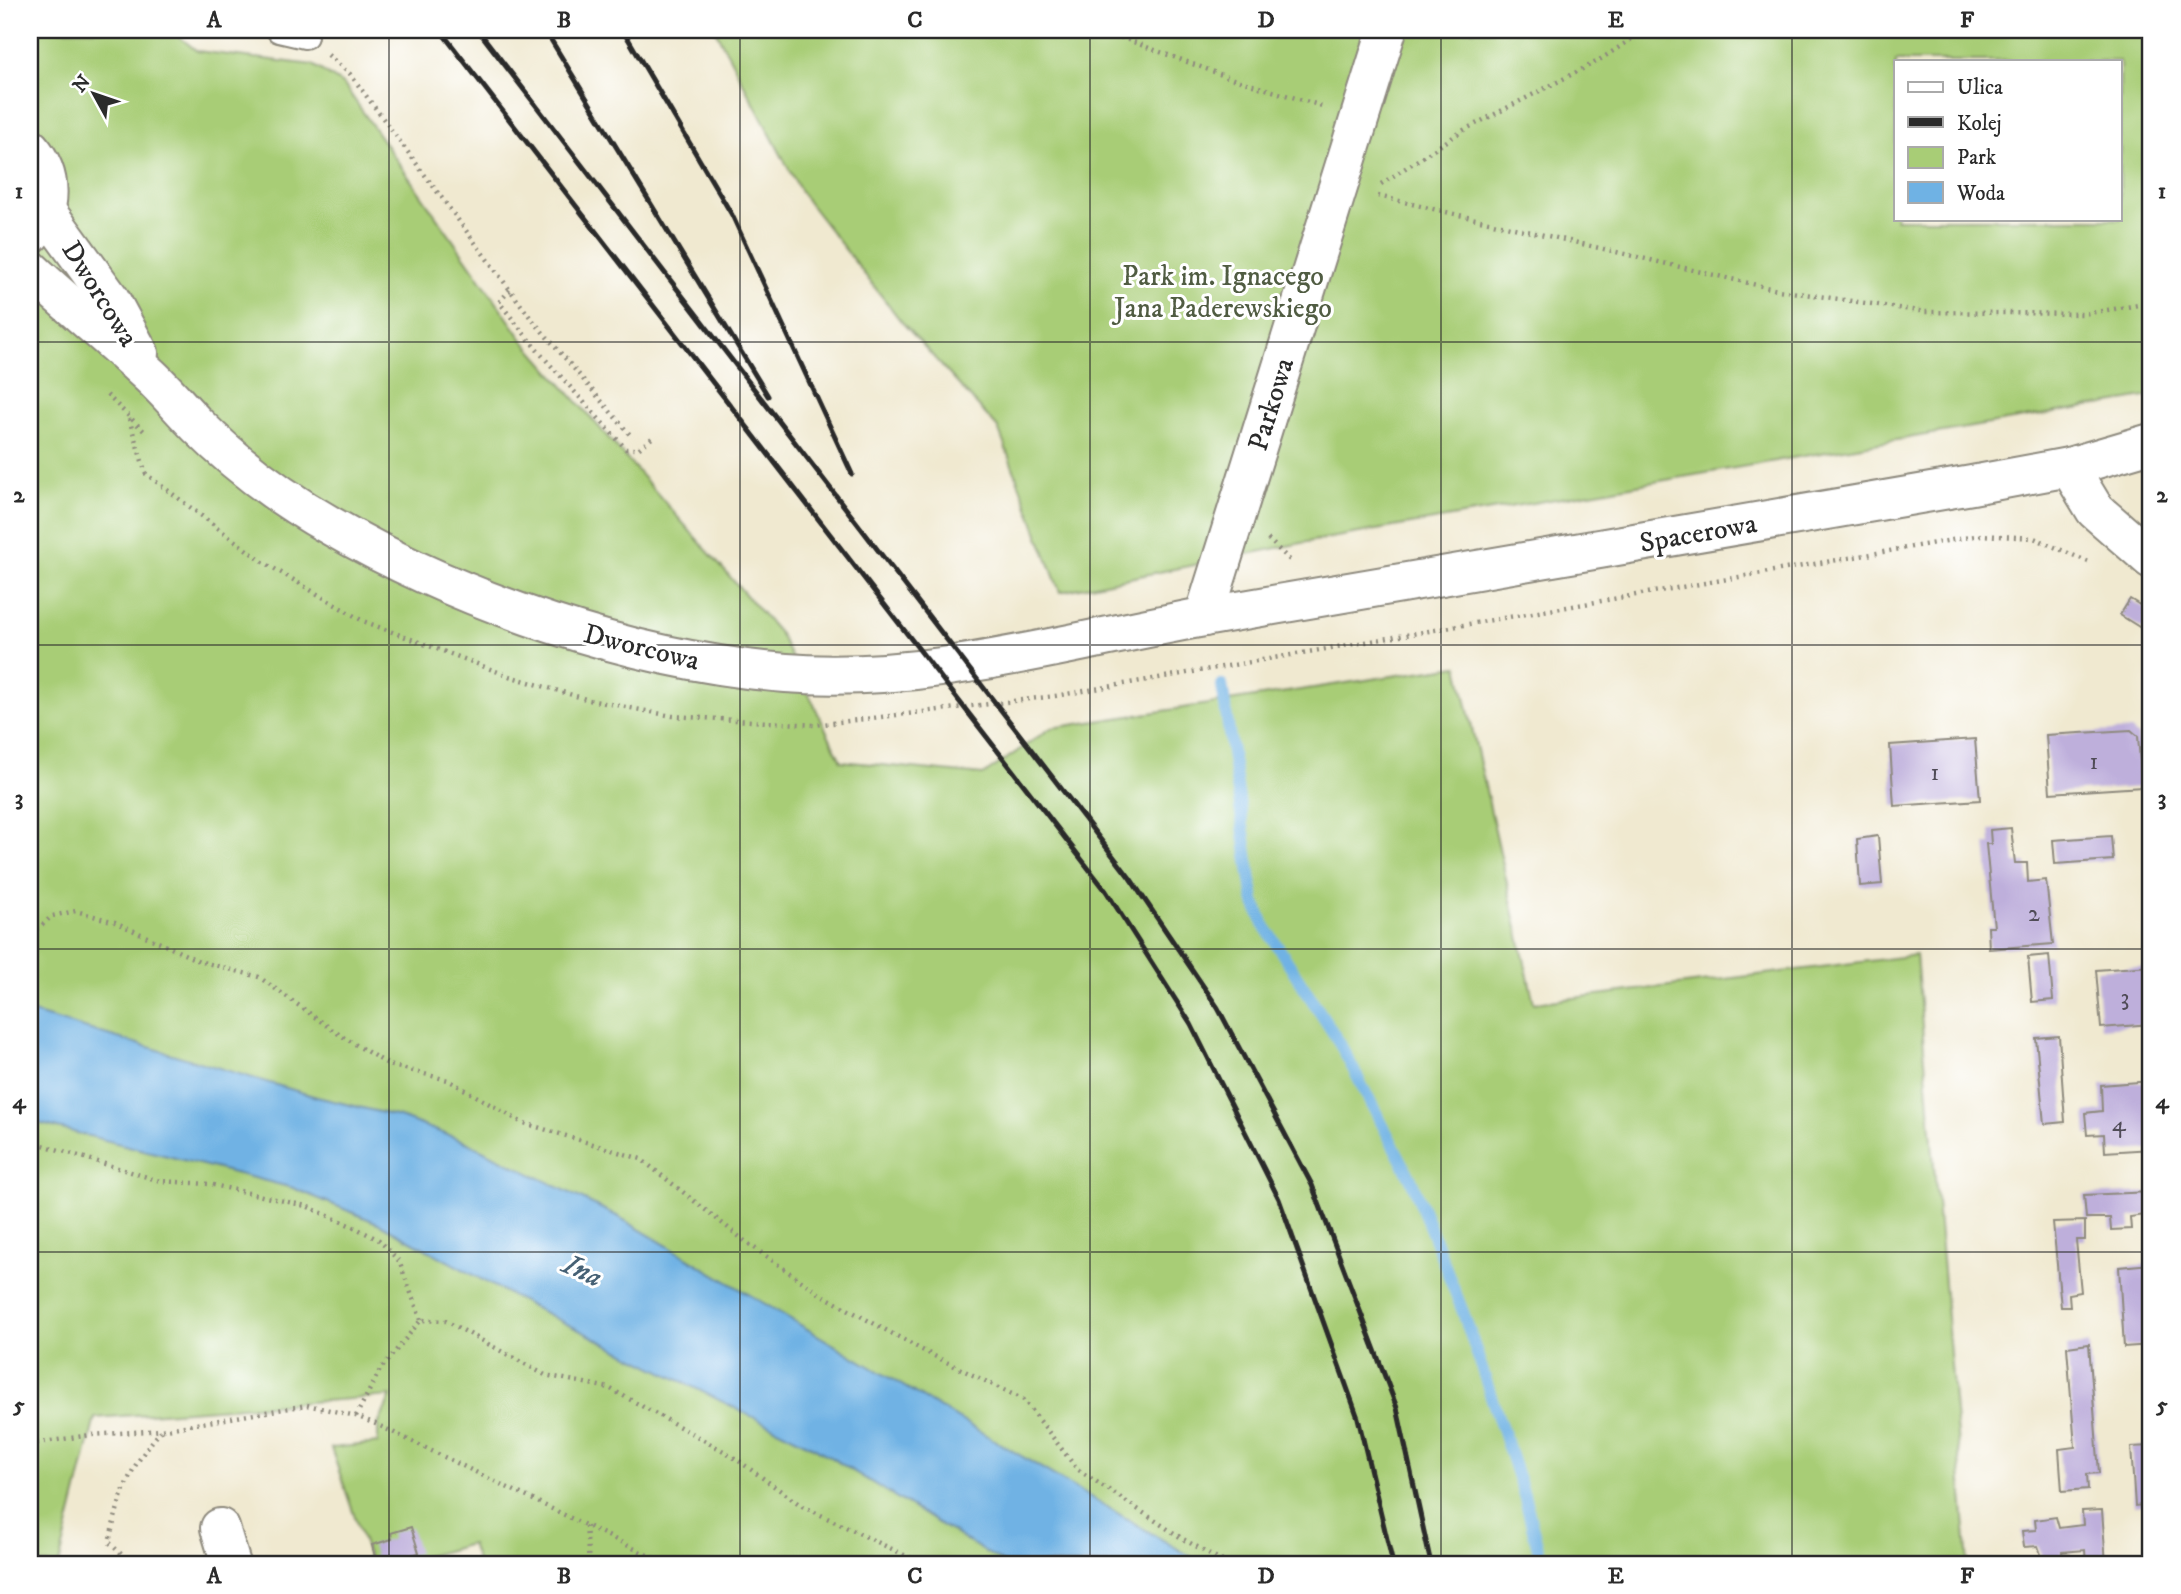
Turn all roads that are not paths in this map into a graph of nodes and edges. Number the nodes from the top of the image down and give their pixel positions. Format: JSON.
{"nodes":[{"id":1,"x":279,"y":30,"type":"edge"},
{"id":2,"x":1387,"y":30,"type":"edge"},
{"id":3,"x":306,"y":36,"type":"road end"},
{"id":4,"x":30,"y":148,"type":"edge"},
{"id":5,"x":38,"y":223,"type":"edge"},
{"id":6,"x":30,"y":269,"type":"edge"},
{"id":7,"x":152,"y":377,"type":"junction"},
{"id":8,"x":2151,"y":443,"type":"edge"},
{"id":9,"x":2068,"y":467,"type":"junction"},
{"id":10,"x":2151,"y":559,"type":"edge"},
{"id":11,"x":1204,"y":617,"type":"junction"},
{"id":12,"x":220,"y":1528,"type":"dead end"},
{"id":13,"x":231,"y":1564,"type":"edge"}],
"edges":[{"from":1,"to":3,"type":"lane"},
{"from":2,"to":11,"type":"street","name":"Parkowa"},
{"from":4,"to":5,"type":"street"},
{"from":5,"to":7,"type":"street","name":"Dworcowa"},
{"from":6,"to":7,"type":"street","name":"Dworcowa"},
{"from":7,"to":11,"type":"street","name":"Dworcowa"},
{"from":8,"to":9,"type":"street","name":"Spacerowa"},
{"from":9,"to":10,"type":"street"},
{"from":9,"to":11,"type":"street","name":"Spacerowa"},
{"from":12,"to":13,"type":"street"}]}
